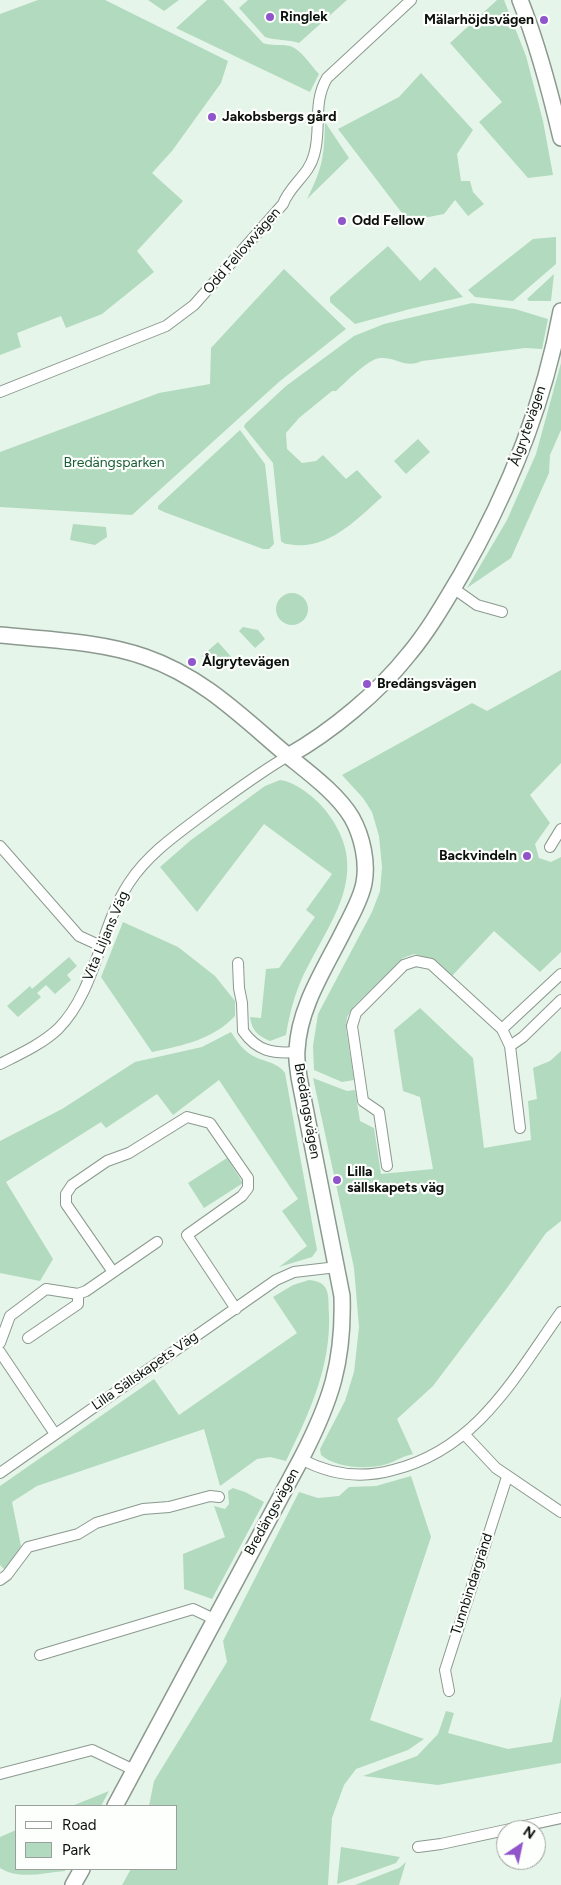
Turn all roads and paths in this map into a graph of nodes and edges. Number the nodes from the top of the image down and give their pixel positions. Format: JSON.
{"nodes":[{"id":1,"x":411,"y":0,"type":"edge"},
{"id":2,"x":520,"y":0,"type":"edge"},
{"id":3,"x":561,"y":138,"type":"edge"},
{"id":4,"x":561,"y":311,"type":"edge"},
{"id":5,"x":0,"y":392,"type":"edge"},
{"id":6,"x":453,"y":588,"type":"junction"},
{"id":7,"x":502,"y":612,"type":"dead end"},
{"id":8,"x":0,"y":635,"type":"edge"},
{"id":9,"x":288,"y":756,"type":"junction"},
{"id":10,"x":561,"y":829,"type":"edge"},
{"id":11,"x":0,"y":846,"type":"edge"},
{"id":12,"x":550,"y":847,"type":"dead end"},
{"id":13,"x":101,"y":946,"type":"junction"},
{"id":14,"x":238,"y":963,"type":"dead end"},
{"id":15,"x":561,"y":974,"type":"edge"},
{"id":16,"x":561,"y":1000,"type":"edge"},
{"id":17,"x":502,"y":1029,"type":"junction"},
{"id":18,"x":510,"y":1046,"type":"junction"},
{"id":19,"x":296,"y":1052,"type":"junction"},
{"id":20,"x":0,"y":1064,"type":"edge"},
{"id":21,"x":520,"y":1128,"type":"dead end"},
{"id":22,"x":387,"y":1166,"type":"dead end"},
{"id":23,"x":157,"y":1242,"type":"dead end"},
{"id":24,"x":337,"y":1267,"type":"junction"},
{"id":25,"x":113,"y":1272,"type":"junction"},
{"id":26,"x":78,"y":1294,"type":"junction"},
{"id":27,"x":236,"y":1308,"type":"junction"},
{"id":28,"x":561,"y":1312,"type":"edge"},
{"id":29,"x":28,"y":1338,"type":"dead end"},
{"id":30,"x":0,"y":1343,"type":"edge"},
{"id":31,"x":0,"y":1352,"type":"edge"},
{"id":32,"x":55,"y":1434,"type":"junction"},
{"id":33,"x":465,"y":1435,"type":"junction"},
{"id":34,"x":302,"y":1459,"type":"junction"},
{"id":35,"x":0,"y":1473,"type":"edge"},
{"id":36,"x":507,"y":1477,"type":"junction"},
{"id":37,"x":219,"y":1497,"type":"dead end"},
{"id":38,"x":561,"y":1512,"type":"edge"},
{"id":39,"x":0,"y":1580,"type":"edge"},
{"id":40,"x":214,"y":1619,"type":"junction"},
{"id":41,"x":40,"y":1655,"type":"dead end"},
{"id":42,"x":449,"y":1691,"type":"dead end"},
{"id":43,"x":134,"y":1770,"type":"junction"},
{"id":44,"x":0,"y":1774,"type":"edge"},
{"id":45,"x":116,"y":1805,"type":"edge"},
{"id":46,"x":561,"y":1818,"type":"edge"},
{"id":47,"x":418,"y":1847,"type":"dead end"},
{"id":48,"x":81,"y":1870,"type":"edge"},
{"id":49,"x":73,"y":1885,"type":"edge"}],
"edges":[{"from":1,"to":5,"type":"street","name":"Odd Fellowvägen"},
{"from":2,"to":3,"type":"street"},
{"from":4,"to":6,"type":"street","name":"Ålgrytevägen"},
{"from":6,"to":7,"type":"street"},
{"from":6,"to":9,"type":"street","name":"Ålgrytevägen"},
{"from":8,"to":9,"type":"street","name":"Bredängsvägen"},
{"from":9,"to":13,"type":"street","name":"Vita Liljans Väg"},
{"from":9,"to":19,"type":"street","name":"Bredängsvägen"},
{"from":10,"to":12,"type":"street"},
{"from":11,"to":13,"type":"street"},
{"from":13,"to":20,"type":"street","name":"Vita Liljans Väg"},
{"from":14,"to":19,"type":"street"},
{"from":15,"to":17,"type":"street"},
{"from":16,"to":18,"type":"street"},
{"from":17,"to":18,"type":"street"},
{"from":17,"to":22,"type":"street"},
{"from":18,"to":21,"type":"street"},
{"from":19,"to":24,"type":"street","name":"Bredängsvägen"},
{"from":23,"to":25,"type":"street"},
{"from":24,"to":27,"type":"street","name":"Lilla Sällskapets Väg"},
{"from":24,"to":34,"type":"street","name":"Bredängsvägen"},
{"from":25,"to":26,"type":"street"},
{"from":25,"to":27,"type":"street"},
{"from":26,"to":29,"type":"street"},
{"from":26,"to":30,"type":"street"},
{"from":27,"to":32,"type":"street","name":"Lilla Sällskapets Väg"},
{"from":28,"to":33,"type":"street"},
{"from":31,"to":32,"type":"street"},
{"from":32,"to":35,"type":"street","name":"Lilla Sällskapets Väg"},
{"from":33,"to":34,"type":"street"},
{"from":33,"to":36,"type":"street"},
{"from":34,"to":40,"type":"street","name":"Bredängsvägen"},
{"from":36,"to":38,"type":"street"},
{"from":36,"to":42,"type":"street","name":"Tunnbindargränd"},
{"from":37,"to":39,"type":"street"},
{"from":40,"to":41,"type":"street"},
{"from":40,"to":43,"type":"street","name":"Bredängsvägen"},
{"from":43,"to":44,"type":"street"},
{"from":43,"to":45,"type":"street","name":"Bredängsvägen"},
{"from":46,"to":47,"type":"street"},
{"from":48,"to":49,"type":"street"}]}
